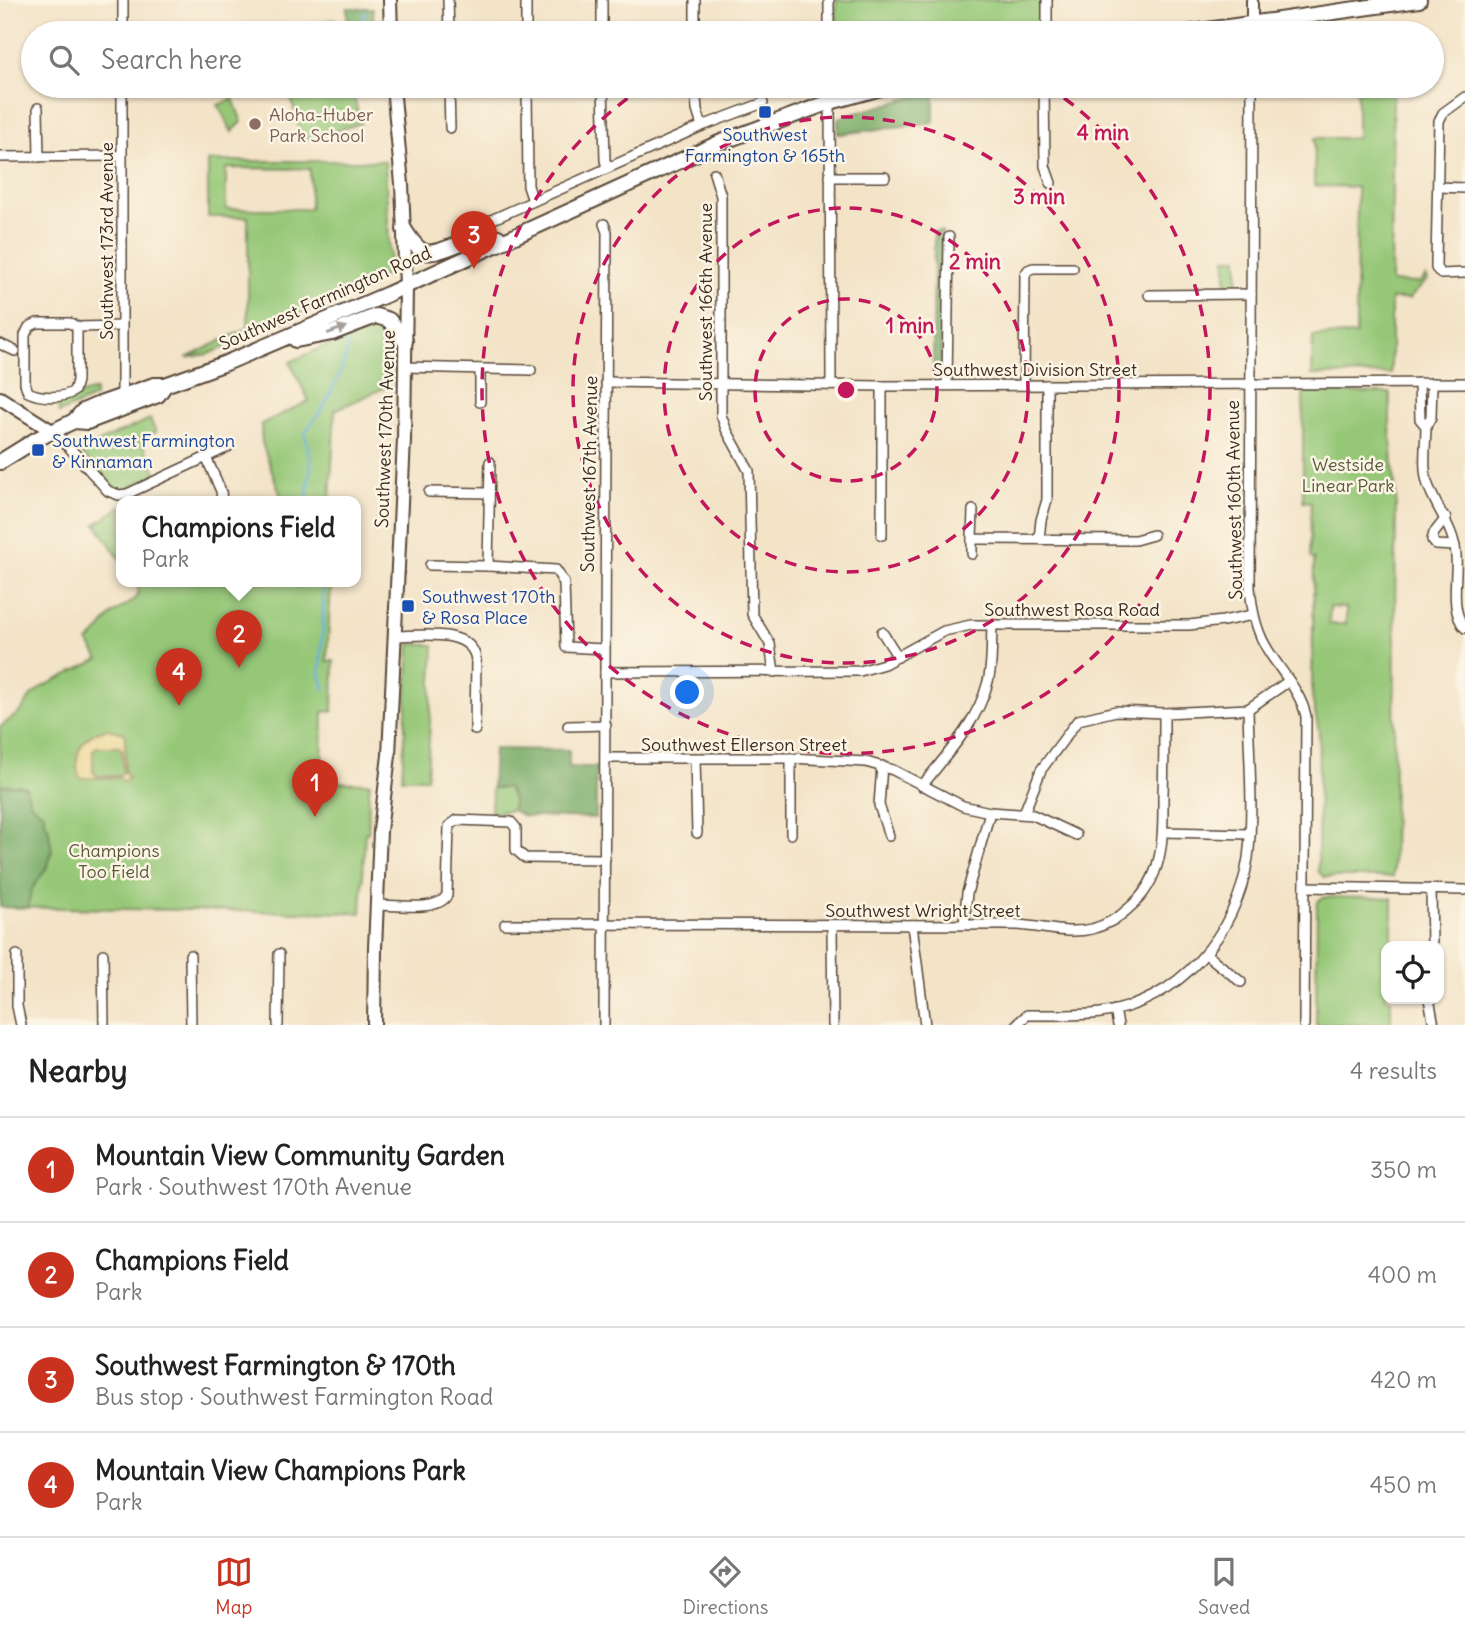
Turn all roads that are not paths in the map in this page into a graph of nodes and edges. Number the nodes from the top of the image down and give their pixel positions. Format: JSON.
{"nodes":[{"id":1,"x":123,"y":0,"type":"edge"},
{"id":2,"x":390,"y":0,"type":"edge"},
{"id":3,"x":449,"y":0,"type":"edge"},
{"id":4,"x":526,"y":0,"type":"edge"},
{"id":5,"x":602,"y":0,"type":"edge"},
{"id":6,"x":695,"y":0,"type":"edge"},
{"id":7,"x":829,"y":0,"type":"edge"},
{"id":8,"x":1047,"y":0,"type":"edge"},
{"id":9,"x":1252,"y":0,"type":"edge"},
{"id":10,"x":1419,"y":0,"type":"edge"},
{"id":11,"x":122,"y":21,"type":"edge"},
{"id":12,"x":391,"y":21,"type":"edge"},
{"id":13,"x":449,"y":21,"type":"edge"},
{"id":14,"x":526,"y":21,"type":"edge"},
{"id":15,"x":602,"y":21,"type":"edge"},
{"id":16,"x":695,"y":21,"type":"edge"},
{"id":17,"x":830,"y":21,"type":"edge"},
{"id":18,"x":1047,"y":21,"type":"edge"},
{"id":19,"x":1252,"y":21,"type":"edge"},
{"id":20,"x":1298,"y":21,"type":"edge"},
{"id":21,"x":1465,"y":97,"type":"edge"},
{"id":22,"x":122,"y":98,"type":"edge"},
{"id":23,"x":394,"y":98,"type":"edge"},
{"id":24,"x":449,"y":98,"type":"edge"},
{"id":25,"x":527,"y":98,"type":"edge"},
{"id":26,"x":603,"y":98,"type":"edge"},
{"id":27,"x":696,"y":98,"type":"edge"},
{"id":28,"x":830,"y":98,"type":"edge"},
{"id":29,"x":844,"y":98,"type":"edge"},
{"id":30,"x":1044,"y":98,"type":"edge"},
{"id":31,"x":1252,"y":98,"type":"edge"},
{"id":32,"x":830,"y":102,"type":"junction"},
{"id":33,"x":763,"y":103,"type":"dead end"},
{"id":34,"x":38,"y":108,"type":"dead end"},
{"id":35,"x":702,"y":126,"type":"junction"},
{"id":36,"x":450,"y":128,"type":"dead end"},
{"id":37,"x":121,"y":156,"type":"junction"},
{"id":38,"x":0,"y":157,"type":"edge"},
{"id":39,"x":38,"y":157,"type":"junction"},
{"id":40,"x":607,"y":168,"type":"junction"},
{"id":41,"x":714,"y":173,"type":"dead end"},
{"id":42,"x":830,"y":177,"type":"junction"},
{"id":43,"x":885,"y":177,"type":"dead end"},
{"id":44,"x":1051,"y":183,"type":"dead end"},
{"id":45,"x":1438,"y":187,"type":"junction"},
{"id":46,"x":1465,"y":188,"type":"edge"},
{"id":47,"x":533,"y":201,"type":"junction"},
{"id":48,"x":604,"y":224,"type":"dead end"},
{"id":49,"x":473,"y":228,"type":"dead end"},
{"id":50,"x":404,"y":229,"type":"junction"},
{"id":51,"x":516,"y":234,"type":"junction"},
{"id":52,"x":949,"y":237,"type":"dead end"},
{"id":53,"x":1073,"y":268,"type":"dead end"},
{"id":54,"x":1464,"y":273,"type":"edge"},
{"id":55,"x":406,"y":286,"type":"junction"},
{"id":56,"x":1251,"y":294,"type":"junction"},
{"id":57,"x":1149,"y":295,"type":"dead end"},
{"id":58,"x":121,"y":326,"type":"junction"},
{"id":59,"x":77,"y":327,"type":"junction"},
{"id":60,"x":405,"y":341,"type":"junction"},
{"id":61,"x":0,"y":344,"type":"edge"},
{"id":62,"x":270,"y":345,"type":"junction"},
{"id":63,"x":15,"y":351,"type":"dead end"},
{"id":64,"x":404,"y":367,"type":"junction"},
{"id":65,"x":480,"y":369,"type":"junction"},
{"id":66,"x":531,"y":370,"type":"dead end"},
{"id":67,"x":606,"y":383,"type":"junction"},
{"id":68,"x":1419,"y":383,"type":"junction"},
{"id":69,"x":1432,"y":383,"type":"junction"},
{"id":70,"x":1465,"y":383,"type":"edge"},
{"id":71,"x":1250,"y":384,"type":"junction"},
{"id":72,"x":165,"y":385,"type":"junction"},
{"id":73,"x":720,"y":385,"type":"junction"},
{"id":74,"x":831,"y":385,"type":"junction"},
{"id":75,"x":947,"y":385,"type":"junction"},
{"id":76,"x":1024,"y":385,"type":"junction"},
{"id":77,"x":1047,"y":385,"type":"junction"},
{"id":78,"x":882,"y":386,"type":"junction"},
{"id":79,"x":1,"y":396,"type":"edge"},
{"id":80,"x":122,"y":396,"type":"junction"},
{"id":81,"x":480,"y":402,"type":"dead end"},
{"id":82,"x":74,"y":421,"type":"junction"},
{"id":83,"x":1426,"y":426,"type":"junction"},
{"id":84,"x":52,"y":431,"type":"junction"},
{"id":85,"x":228,"y":447,"type":"dead end"},
{"id":86,"x":206,"y":457,"type":"junction"},
{"id":87,"x":490,"y":462,"type":"dead end"},
{"id":88,"x":0,"y":463,"type":"edge"},
{"id":89,"x":429,"y":492,"type":"dead end"},
{"id":90,"x":489,"y":493,"type":"junction"},
{"id":91,"x":221,"y":496,"type":"edge"},
{"id":92,"x":973,"y":509,"type":"dead end"},
{"id":93,"x":1446,"y":518,"type":"junction"},
{"id":94,"x":1153,"y":534,"type":"dead end"},
{"id":95,"x":882,"y":535,"type":"dead end"},
{"id":96,"x":1040,"y":538,"type":"junction"},
{"id":97,"x":972,"y":539,"type":"junction"},
{"id":98,"x":1455,"y":546,"type":"junction"},
{"id":99,"x":972,"y":554,"type":"dead end"},
{"id":100,"x":430,"y":565,"type":"dead end"},
{"id":101,"x":488,"y":566,"type":"junction"},
{"id":102,"x":1253,"y":615,"type":"junction"},
{"id":103,"x":992,"y":625,"type":"junction"},
{"id":104,"x":1465,"y":628,"type":"edge"},
{"id":105,"x":882,"y":632,"type":"dead end"},
{"id":106,"x":394,"y":636,"type":"junction"},
{"id":107,"x":604,"y":649,"type":"junction"},
{"id":108,"x":898,"y":657,"type":"junction"},
{"id":109,"x":605,"y":672,"type":"junction"},
{"id":110,"x":774,"y":672,"type":"junction"},
{"id":111,"x":1289,"y":681,"type":"junction"},
{"id":112,"x":1248,"y":709,"type":"junction"},
{"id":113,"x":1164,"y":713,"type":"junction"},
{"id":114,"x":606,"y":725,"type":"junction"},
{"id":115,"x":568,"y":726,"type":"dead end"},
{"id":116,"x":475,"y":730,"type":"dead end"},
{"id":117,"x":606,"y":758,"type":"junction"},
{"id":118,"x":791,"y":758,"type":"junction"},
{"id":119,"x":695,"y":759,"type":"junction"},
{"id":120,"x":882,"y":766,"type":"junction"},
{"id":121,"x":922,"y":786,"type":"junction"},
{"id":122,"x":990,"y":812,"type":"junction"},
{"id":123,"x":1024,"y":813,"type":"junction"},
{"id":124,"x":1163,"y":832,"type":"junction"},
{"id":125,"x":697,"y":833,"type":"dead end"},
{"id":126,"x":792,"y":834,"type":"dead end"},
{"id":127,"x":1250,"y":834,"type":"junction"},
{"id":128,"x":1076,"y":835,"type":"dead end"},
{"id":129,"x":889,"y":836,"type":"dead end"},
{"id":130,"x":605,"y":859,"type":"junction"},
{"id":131,"x":1306,"y":887,"type":"junction"},
{"id":132,"x":1431,"y":889,"type":"junction"},
{"id":133,"x":1465,"y":890,"type":"edge"},
{"id":134,"x":376,"y":905,"type":"junction"},
{"id":135,"x":505,"y":924,"type":"dead end"},
{"id":136,"x":605,"y":924,"type":"junction"},
{"id":137,"x":964,"y":924,"type":"junction"},
{"id":138,"x":912,"y":925,"type":"junction"},
{"id":139,"x":832,"y":926,"type":"junction"},
{"id":140,"x":1432,"y":941,"type":"edge"},
{"id":141,"x":103,"y":954,"type":"dead end"},
{"id":142,"x":279,"y":954,"type":"dead end"},
{"id":143,"x":1206,"y":954,"type":"junction"},
{"id":144,"x":17,"y":955,"type":"dead end"},
{"id":145,"x":190,"y":955,"type":"dead end"},
{"id":146,"x":1241,"y":982,"type":"dead end"},
{"id":147,"x":1430,"y":1004,"type":"edge"},
{"id":148,"x":1115,"y":1010,"type":"junction"},
{"id":149,"x":21,"y":1025,"type":"edge"},
{"id":150,"x":104,"y":1025,"type":"edge"},
{"id":151,"x":191,"y":1025,"type":"edge"},
{"id":152,"x":278,"y":1025,"type":"edge"},
{"id":153,"x":374,"y":1025,"type":"edge"},
{"id":154,"x":604,"y":1025,"type":"edge"},
{"id":155,"x":833,"y":1025,"type":"edge"},
{"id":156,"x":925,"y":1025,"type":"edge"},
{"id":157,"x":1016,"y":1025,"type":"edge"},
{"id":158,"x":1118,"y":1025,"type":"edge"},
{"id":159,"x":1304,"y":1025,"type":"edge"},
{"id":160,"x":1434,"y":1025,"type":"edge"}],
"edges":[{"from":1,"to":11,"type":"street"},
{"from":2,"to":12,"type":"main road"},
{"from":3,"to":13,"type":"street"},
{"from":4,"to":14,"type":"street"},
{"from":5,"to":15,"type":"street"},
{"from":6,"to":16,"type":"street"},
{"from":7,"to":17,"type":"street"},
{"from":8,"to":18,"type":"street"},
{"from":9,"to":19,"type":"street"},
{"from":10,"to":20,"type":"main road"},
{"from":21,"to":45,"type":"street"},
{"from":22,"to":37,"type":"street","name":"Southwest 173rd Avenue"},
{"from":23,"to":50,"type":"main road","name":"Southwest 170th Avenue"},
{"from":24,"to":36,"type":"street"},
{"from":25,"to":47,"type":"street"},
{"from":26,"to":40,"type":"street"},
{"from":27,"to":35,"type":"street"},
{"from":28,"to":32,"type":"street"},
{"from":29,"to":32,"type":"main road","name":"Southwest Farmington Road"},
{"from":30,"to":44,"type":"street"},
{"from":31,"to":56,"type":"street","name":"Southwest 160th Avenue"},
{"from":32,"to":42,"type":"street"},
{"from":32,"to":51,"type":"main road","name":"Southwest Farmington Road"},
{"from":33,"to":35,"type":"street"},
{"from":34,"to":39,"type":"street"},
{"from":35,"to":40,"type":"street"},
{"from":37,"to":39,"type":"street"},
{"from":37,"to":58,"type":"street","name":"Southwest 173rd Avenue"},
{"from":38,"to":39,"type":"street"},
{"from":40,"to":47,"type":"street"},
{"from":41,"to":73,"type":"street","name":"Southwest 166th Avenue"},
{"from":42,"to":43,"type":"street"},
{"from":42,"to":74,"type":"street"},
{"from":45,"to":46,"type":"street"},
{"from":45,"to":54,"type":"street"},
{"from":47,"to":49,"type":"street"},
{"from":48,"to":67,"type":"street","name":"Southwest 167th Avenue"},
{"from":50,"to":51,"type":"main road"},
{"from":50,"to":55,"type":"main road","name":"Southwest 170th Avenue"},
{"from":51,"to":55,"type":"main road","name":"Southwest Farmington Road"},
{"from":52,"to":75,"type":"street"},
{"from":53,"to":76,"type":"street"},
{"from":55,"to":60,"type":"main road","name":"Southwest 170th Avenue"},
{"from":55,"to":62,"type":"main road","name":"Southwest Farmington Road"},
{"from":56,"to":57,"type":"street"},
{"from":56,"to":71,"type":"street","name":"Southwest 160th Avenue"},
{"from":58,"to":59,"type":"street"},
{"from":58,"to":80,"type":"street","name":"Southwest 173rd Avenue"},
{"from":59,"to":59,"type":"street"},
{"from":62,"to":60,"type":"main road","one_way":true},
{"from":60,"to":64,"type":"main road","name":"Southwest 170th Avenue"},
{"from":61,"to":63,"type":"street"},
{"from":62,"to":72,"type":"main road","name":"Southwest Farmington Road"},
{"from":64,"to":65,"type":"street"},
{"from":64,"to":106,"type":"main road","name":"Southwest 170th Avenue"},
{"from":65,"to":66,"type":"street"},
{"from":65,"to":81,"type":"street"},
{"from":67,"to":73,"type":"street","name":"Southwest Division Street"},
{"from":67,"to":107,"type":"street","name":"Southwest 167th Avenue"},
{"from":68,"to":69,"type":"street","name":"Southwest Division Street"},
{"from":68,"to":71,"type":"street","name":"Southwest Division Street"},
{"from":68,"to":83,"type":"street"},
{"from":69,"to":70,"type":"street","name":"Southwest Division Street"},
{"from":69,"to":83,"type":"street"},
{"from":71,"to":77,"type":"street","name":"Southwest Division Street"},
{"from":71,"to":102,"type":"street","name":"Southwest 160th Avenue"},
{"from":72,"to":80,"type":"main road","name":"Southwest Farmington Road"},
{"from":72,"to":82,"type":"main road","name":"Southwest Farmington Road"},
{"from":73,"to":74,"type":"street","name":"Southwest Division Street"},
{"from":73,"to":110,"type":"street","name":"Southwest 166th Avenue"},
{"from":74,"to":78,"type":"street","name":"Southwest Division Street"},
{"from":75,"to":76,"type":"street","name":"Southwest Division Street"},
{"from":75,"to":78,"type":"street","name":"Southwest Division Street"},
{"from":76,"to":77,"type":"street","name":"Southwest Division Street"},
{"from":77,"to":96,"type":"street"},
{"from":78,"to":95,"type":"street"},
{"from":79,"to":84,"type":"main road"},
{"from":80,"to":82,"type":"main road","name":"Southwest Farmington Road"},
{"from":82,"to":84,"type":"main road","name":"Southwest Farmington Road"},
{"from":83,"to":93,"type":"street"},
{"from":84,"to":86,"type":"street"},
{"from":84,"to":88,"type":"main road","name":"Southwest Farmington Road"},
{"from":85,"to":86,"type":"street"},
{"from":86,"to":91,"type":"street"},
{"from":87,"to":90,"type":"street"},
{"from":89,"to":90,"type":"street"},
{"from":90,"to":101,"type":"street"},
{"from":92,"to":97,"type":"street"},
{"from":93,"to":98,"type":"street"},
{"from":93,"to":98,"type":"street"},
{"from":94,"to":96,"type":"street"},
{"from":96,"to":97,"type":"street"},
{"from":97,"to":99,"type":"street"},
{"from":98,"to":104,"type":"street"},
{"from":100,"to":101,"type":"street"},
{"from":101,"to":107,"type":"street"},
{"from":102,"to":103,"type":"street","name":"Southwest Rosa Road"},
{"from":102,"to":111,"type":"street","name":"Southwest 160th Avenue"},
{"from":103,"to":108,"type":"street","name":"Southwest Rosa Road"},
{"from":103,"to":121,"type":"street"},
{"from":105,"to":108,"type":"street"},
{"from":106,"to":116,"type":"street"},
{"from":106,"to":134,"type":"main road","name":"Southwest 170th Avenue"},
{"from":107,"to":109,"type":"street","name":"Southwest 167th Avenue"},
{"from":108,"to":110,"type":"street","name":"Southwest Rosa Road"},
{"from":109,"to":110,"type":"street","name":"Southwest Rosa Road"},
{"from":109,"to":114,"type":"street","name":"Southwest 167th Avenue"},
{"from":111,"to":112,"type":"street"},
{"from":111,"to":131,"type":"street","name":"Southwest 160th Avenue"},
{"from":112,"to":113,"type":"street"},
{"from":112,"to":127,"type":"street"},
{"from":113,"to":123,"type":"street"},
{"from":113,"to":124,"type":"street","name":"Southwest Wright Street"},
{"from":114,"to":115,"type":"street"},
{"from":114,"to":117,"type":"street","name":"Southwest 167th Avenue"},
{"from":117,"to":119,"type":"street","name":"Southwest Ellerson Street"},
{"from":117,"to":130,"type":"street","name":"Southwest 167th Avenue"},
{"from":118,"to":119,"type":"street","name":"Southwest Ellerson Street"},
{"from":118,"to":120,"type":"street","name":"Southwest Ellerson Street"},
{"from":118,"to":126,"type":"street"},
{"from":119,"to":125,"type":"street"},
{"from":120,"to":121,"type":"street","name":"Southwest Ellerson Street"},
{"from":120,"to":129,"type":"street"},
{"from":121,"to":122,"type":"street","name":"Southwest Ellerson Street"},
{"from":122,"to":123,"type":"street","name":"Southwest Ellerson Street"},
{"from":122,"to":137,"type":"street"},
{"from":123,"to":128,"type":"street","name":"Southwest Ellerson Street"},
{"from":124,"to":127,"type":"street"},
{"from":124,"to":137,"type":"street","name":"Southwest Wright Street"},
{"from":127,"to":143,"type":"street"},
{"from":130,"to":134,"type":"street"},
{"from":130,"to":136,"type":"street","name":"Southwest 167th Avenue"},
{"from":131,"to":132,"type":"street"},
{"from":131,"to":159,"type":"street","name":"Southwest 160th Avenue"},
{"from":132,"to":133,"type":"street"},
{"from":132,"to":140,"type":"street"},
{"from":134,"to":153,"type":"main road","name":"Southwest 170th Avenue"},
{"from":135,"to":136,"type":"street","name":"Southwest Wright Street"},
{"from":136,"to":139,"type":"street","name":"Southwest Wright Street"},
{"from":136,"to":154,"type":"street","name":"Southwest 167th Avenue"},
{"from":137,"to":138,"type":"street","name":"Southwest Wright Street"},
{"from":138,"to":139,"type":"street","name":"Southwest Wright Street"},
{"from":138,"to":156,"type":"street"},
{"from":139,"to":155,"type":"street"},
{"from":141,"to":150,"type":"street"},
{"from":142,"to":152,"type":"street"},
{"from":143,"to":146,"type":"street"},
{"from":143,"to":148,"type":"street"},
{"from":144,"to":149,"type":"street"},
{"from":145,"to":151,"type":"street"},
{"from":147,"to":160,"type":"street"},
{"from":148,"to":157,"type":"street"},
{"from":148,"to":158,"type":"street"}]}
